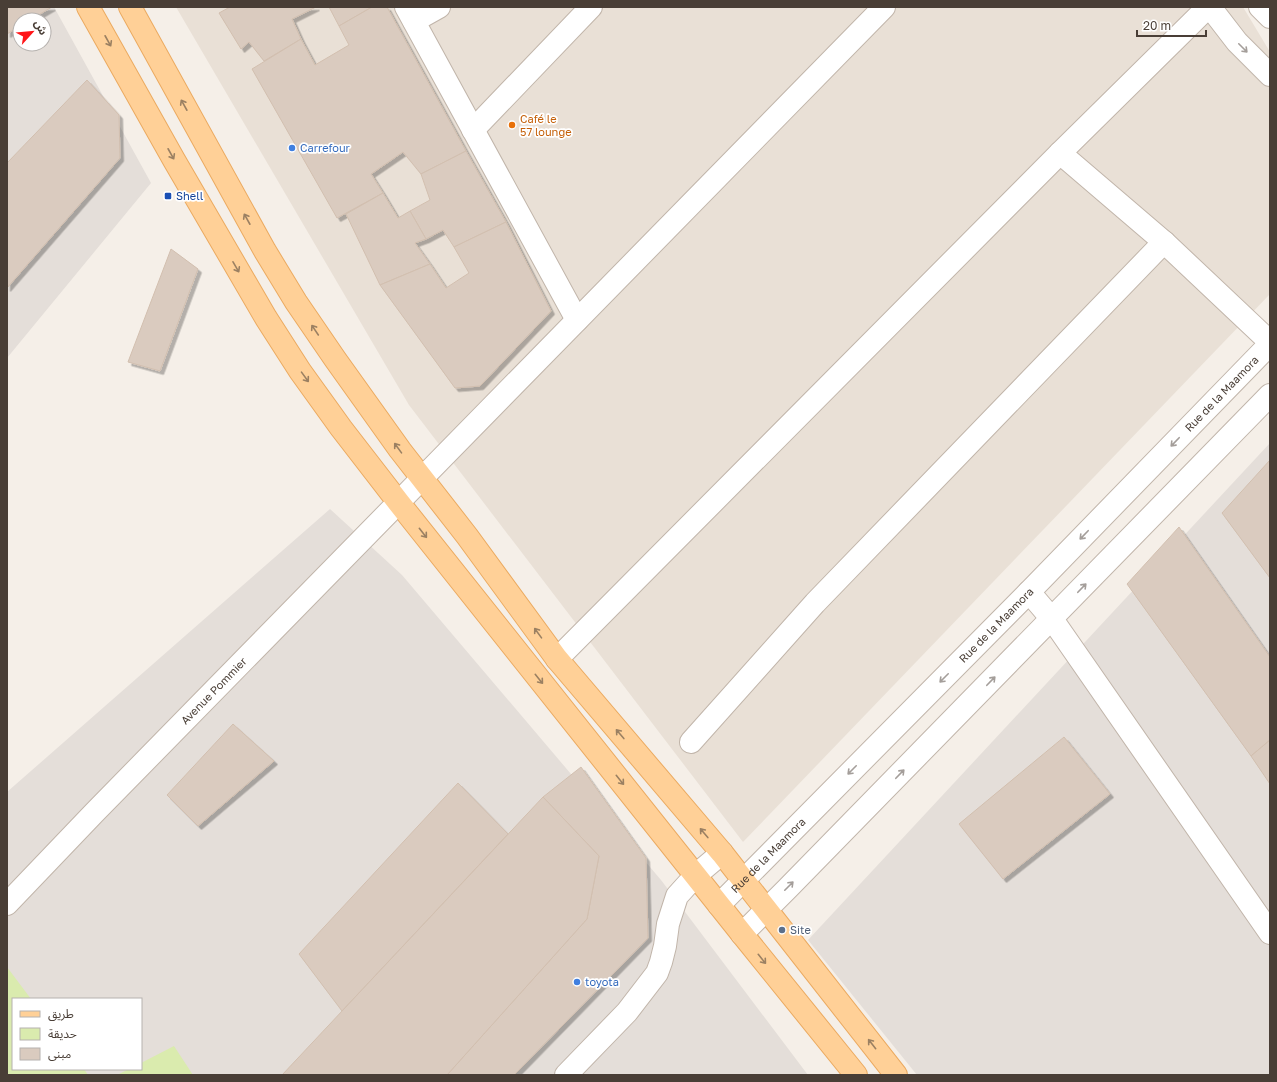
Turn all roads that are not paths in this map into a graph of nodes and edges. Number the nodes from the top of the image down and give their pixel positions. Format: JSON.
{"nodes":[{"id":1,"x":88,"y":7,"type":"edge"},
{"id":2,"x":130,"y":7,"type":"edge"},
{"id":3,"x":439,"y":7,"type":"edge"},
{"id":4,"x":591,"y":7,"type":"edge"},
{"id":5,"x":884,"y":7,"type":"edge"},
{"id":6,"x":1209,"y":7,"type":"edge"},
{"id":7,"x":1260,"y":7,"type":"edge"},
{"id":8,"x":410,"y":14,"type":"edge"},
{"id":9,"x":1270,"y":17,"type":"edge"},
{"id":10,"x":1270,"y":75,"type":"edge"},
{"id":11,"x":473,"y":130,"type":"junction"},
{"id":12,"x":1060,"y":153,"type":"junction"},
{"id":13,"x":1164,"y":242,"type":"junction"},
{"id":14,"x":577,"y":320,"type":"junction"},
{"id":15,"x":1270,"y":343,"type":"edge"},
{"id":16,"x":1270,"y":395,"type":"edge"},
{"id":17,"x":422,"y":479,"type":"junction"},
{"id":18,"x":399,"y":503,"type":"junction"},
{"id":19,"x":1029,"y":592,"type":"junction"},
{"id":20,"x":1052,"y":619,"type":"junction"},
{"id":21,"x":557,"y":659,"type":"junction"},
{"id":22,"x":691,"y":742,"type":"dead end"},
{"id":23,"x":722,"y":853,"type":"junction"},
{"id":24,"x":696,"y":876,"type":"junction"},
{"id":25,"x":743,"y":880,"type":"junction"},
{"id":26,"x":7,"y":904,"type":"edge"},
{"id":27,"x":719,"y":905,"type":"junction"},
{"id":28,"x":766,"y":910,"type":"junction"},
{"id":29,"x":1270,"y":933,"type":"edge"},
{"id":30,"x":742,"y":934,"type":"junction"},
{"id":31,"x":566,"y":1075,"type":"edge"},
{"id":32,"x":856,"y":1075,"type":"edge"},
{"id":33,"x":896,"y":1075,"type":"edge"}],
"edges":[{"from":1,"to":18,"type":"main road","one_way":true},
{"from":17,"to":2,"type":"main road","one_way":true},
{"from":3,"to":8,"type":"street"},
{"from":4,"to":11,"type":"street"},
{"from":5,"to":14,"type":"street","name":"Avenue Pommier"},
{"from":6,"to":10,"type":"street","one_way":true},
{"from":6,"to":12,"type":"street"},
{"from":7,"to":9,"type":"street"},
{"from":8,"to":11,"type":"street"},
{"from":11,"to":14,"type":"street"},
{"from":12,"to":13,"type":"street"},
{"from":12,"to":21,"type":"street"},
{"from":13,"to":15,"type":"street"},
{"from":13,"to":22,"type":"street"},
{"from":14,"to":17,"type":"street","name":"Avenue Pommier"},
{"from":15,"to":19,"type":"street","name":"Rue de la Maamora","one_way":true},
{"from":20,"to":16,"type":"street","one_way":true},
{"from":17,"to":18,"type":"street","name":"Avenue Pommier"},
{"from":21,"to":17,"type":"main road","one_way":true},
{"from":18,"to":24,"type":"main road","one_way":true},
{"from":18,"to":26,"type":"street","name":"Avenue Pommier"},
{"from":19,"to":20,"type":"street"},
{"from":19,"to":25,"type":"street","name":"Rue de la Maamora","one_way":true},
{"from":28,"to":20,"type":"street","one_way":true},
{"from":20,"to":29,"type":"street"},
{"from":23,"to":21,"type":"main road","one_way":true},
{"from":23,"to":24,"type":"street"},
{"from":23,"to":25,"type":"main road"},
{"from":24,"to":27,"type":"main road"},
{"from":24,"to":31,"type":"street"},
{"from":25,"to":27,"type":"street","name":"Rue de la Maamora"},
{"from":25,"to":28,"type":"main road"},
{"from":27,"to":30,"type":"main road"},
{"from":28,"to":30,"type":"street"},
{"from":33,"to":28,"type":"main road","one_way":true},
{"from":30,"to":32,"type":"main road","one_way":true}]}
